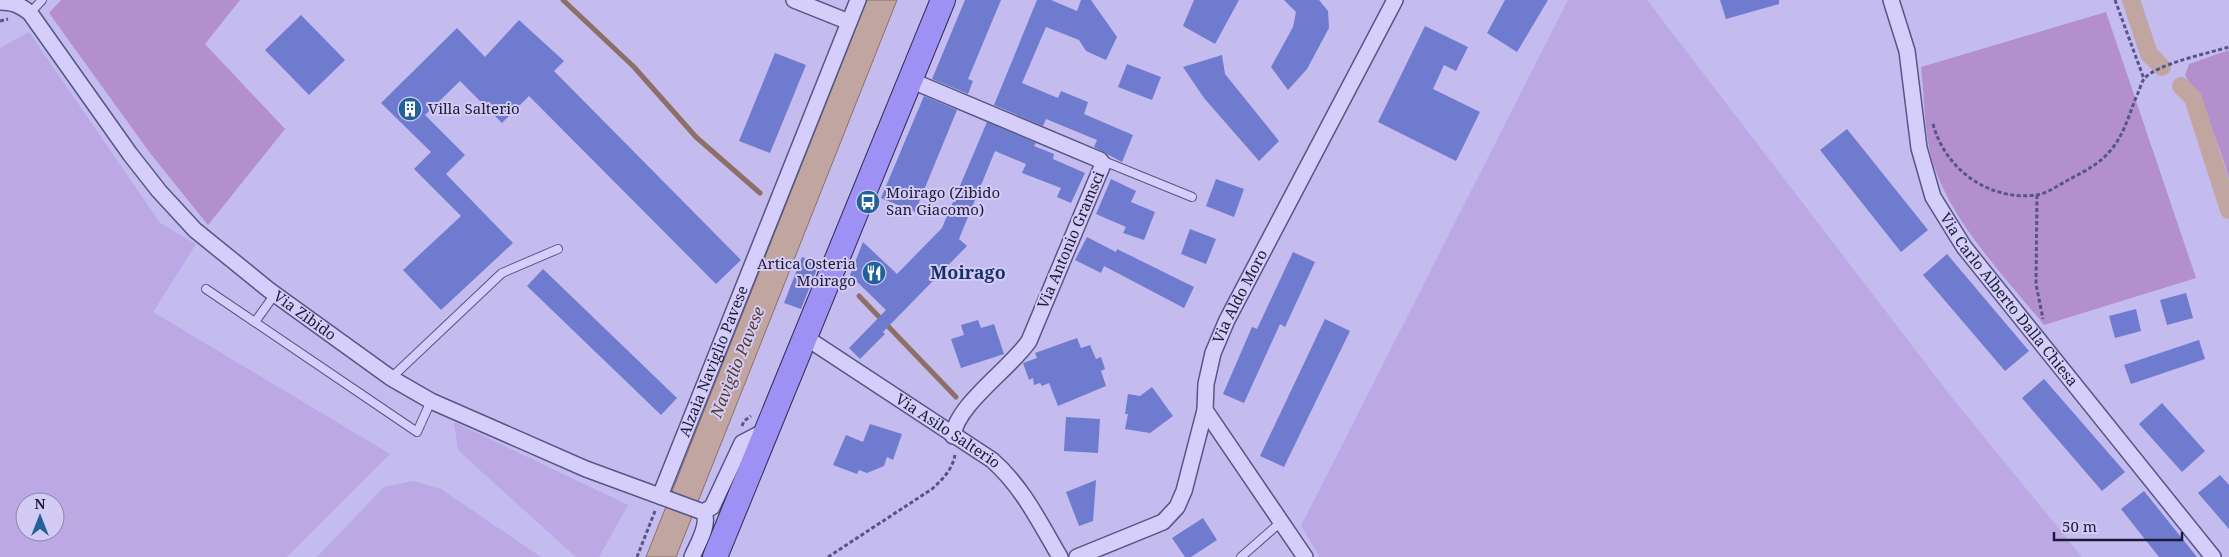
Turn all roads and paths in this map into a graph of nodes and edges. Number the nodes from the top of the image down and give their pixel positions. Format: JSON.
{"nodes":[{"id":1,"x":42,"y":0,"type":"edge"},
{"id":2,"x":794,"y":0,"type":"edge"},
{"id":3,"x":858,"y":0,"type":"edge"},
{"id":4,"x":943,"y":0,"type":"edge"},
{"id":5,"x":1395,"y":0,"type":"edge"},
{"id":6,"x":1891,"y":0,"type":"edge"},
{"id":7,"x":2115,"y":0,"type":"edge"},
{"id":8,"x":0,"y":2,"type":"edge"},
{"id":9,"x":30,"y":13,"type":"junction"},
{"id":10,"x":849,"y":22,"type":"junction"},
{"id":11,"x":2229,"y":47,"type":"edge"},
{"id":12,"x":2144,"y":79,"type":"junction"},
{"id":13,"x":910,"y":80,"type":"junction"},
{"id":14,"x":1932,"y":118,"type":"dead end"},
{"id":15,"x":1100,"y":160,"type":"junction"},
{"id":16,"x":2037,"y":195,"type":"junction"},
{"id":17,"x":1192,"y":197,"type":"dead end"},
{"id":18,"x":558,"y":249,"type":"dead end"},
{"id":19,"x":206,"y":289,"type":"dead end"},
{"id":20,"x":275,"y":294,"type":"junction"},
{"id":21,"x":255,"y":322,"type":"junction"},
{"id":22,"x":805,"y":337,"type":"junction"},
{"id":23,"x":2048,"y":351,"type":"junction"},
{"id":24,"x":391,"y":378,"type":"junction"},
{"id":25,"x":432,"y":401,"type":"junction"},
{"id":26,"x":1205,"y":410,"type":"junction"},
{"id":27,"x":760,"y":423,"type":"junction"},
{"id":28,"x":740,"y":429,"type":"dead end"},
{"id":29,"x":953,"y":436,"type":"junction"},
{"id":30,"x":660,"y":496,"type":"junction"},
{"id":31,"x":702,"y":512,"type":"junction"},
{"id":32,"x":1282,"y":522,"type":"junction"},
{"id":33,"x":637,"y":557,"type":"edge"},
{"id":34,"x":692,"y":557,"type":"edge"},
{"id":35,"x":715,"y":557,"type":"edge"},
{"id":36,"x":828,"y":557,"type":"edge"},
{"id":37,"x":1060,"y":557,"type":"edge"},
{"id":38,"x":1077,"y":557,"type":"edge"},
{"id":39,"x":1241,"y":557,"type":"edge"},
{"id":40,"x":1305,"y":557,"type":"edge"},
{"id":41,"x":2213,"y":557,"type":"edge"}],
"edges":[{"from":1,"to":9,"type":"lane"},
{"from":2,"to":10,"type":"street"},
{"from":3,"to":10,"type":"street","name":"Alzaia Naviglio Pavese"},
{"from":4,"to":13,"type":"main road"},
{"from":5,"to":26,"type":"street","name":"Via Aldo Moro"},
{"from":6,"to":23,"type":"street","name":"Via Carlo Alberto Dalla Chiesa"},
{"from":7,"to":12,"type":"path"},
{"from":8,"to":9,"type":"street","name":"Via Zibido"},
{"from":9,"to":20,"type":"street","name":"Via Zibido"},
{"from":10,"to":30,"type":"street","name":"Alzaia Naviglio Pavese"},
{"from":11,"to":12,"type":"path"},
{"from":12,"to":16,"type":"path"},
{"from":13,"to":15,"type":"street","name":"Via Antonio Gramsci"},
{"from":13,"to":22,"type":"main road"},
{"from":14,"to":16,"type":"path"},
{"from":15,"to":17,"type":"lane"},
{"from":15,"to":29,"type":"street","name":"Via Antonio Gramsci"},
{"from":16,"to":23,"type":"path"},
{"from":18,"to":24,"type":"lane"},
{"from":19,"to":21,"type":"lane"},
{"from":20,"to":21,"type":"lane"},
{"from":20,"to":24,"type":"street","name":"Via Zibido"},
{"from":21,"to":25,"type":"lane"},
{"from":22,"to":27,"type":"main road"},
{"from":22,"to":29,"type":"street","name":"Via Asilo Salterio"},
{"from":23,"to":41,"type":"street","name":"Via Carlo Alberto Dalla Chiesa"},
{"from":24,"to":25,"type":"street","name":"Via Zibido"},
{"from":25,"to":30,"type":"street","name":"Via Zibido"},
{"from":26,"to":32,"type":"street"},
{"from":26,"to":38,"type":"street","name":"Via Aldo Moro"},
{"from":27,"to":28,"type":"path"},
{"from":27,"to":31,"type":"street"},
{"from":27,"to":35,"type":"main road"},
{"from":29,"to":36,"type":"path"},
{"from":29,"to":37,"type":"street","name":"Via Asilo Salterio"},
{"from":30,"to":31,"type":"street","name":"Via Zibido"},
{"from":30,"to":33,"type":"path"},
{"from":31,"to":34,"type":"street"},
{"from":32,"to":39,"type":"lane"},
{"from":32,"to":40,"type":"street"}]}
